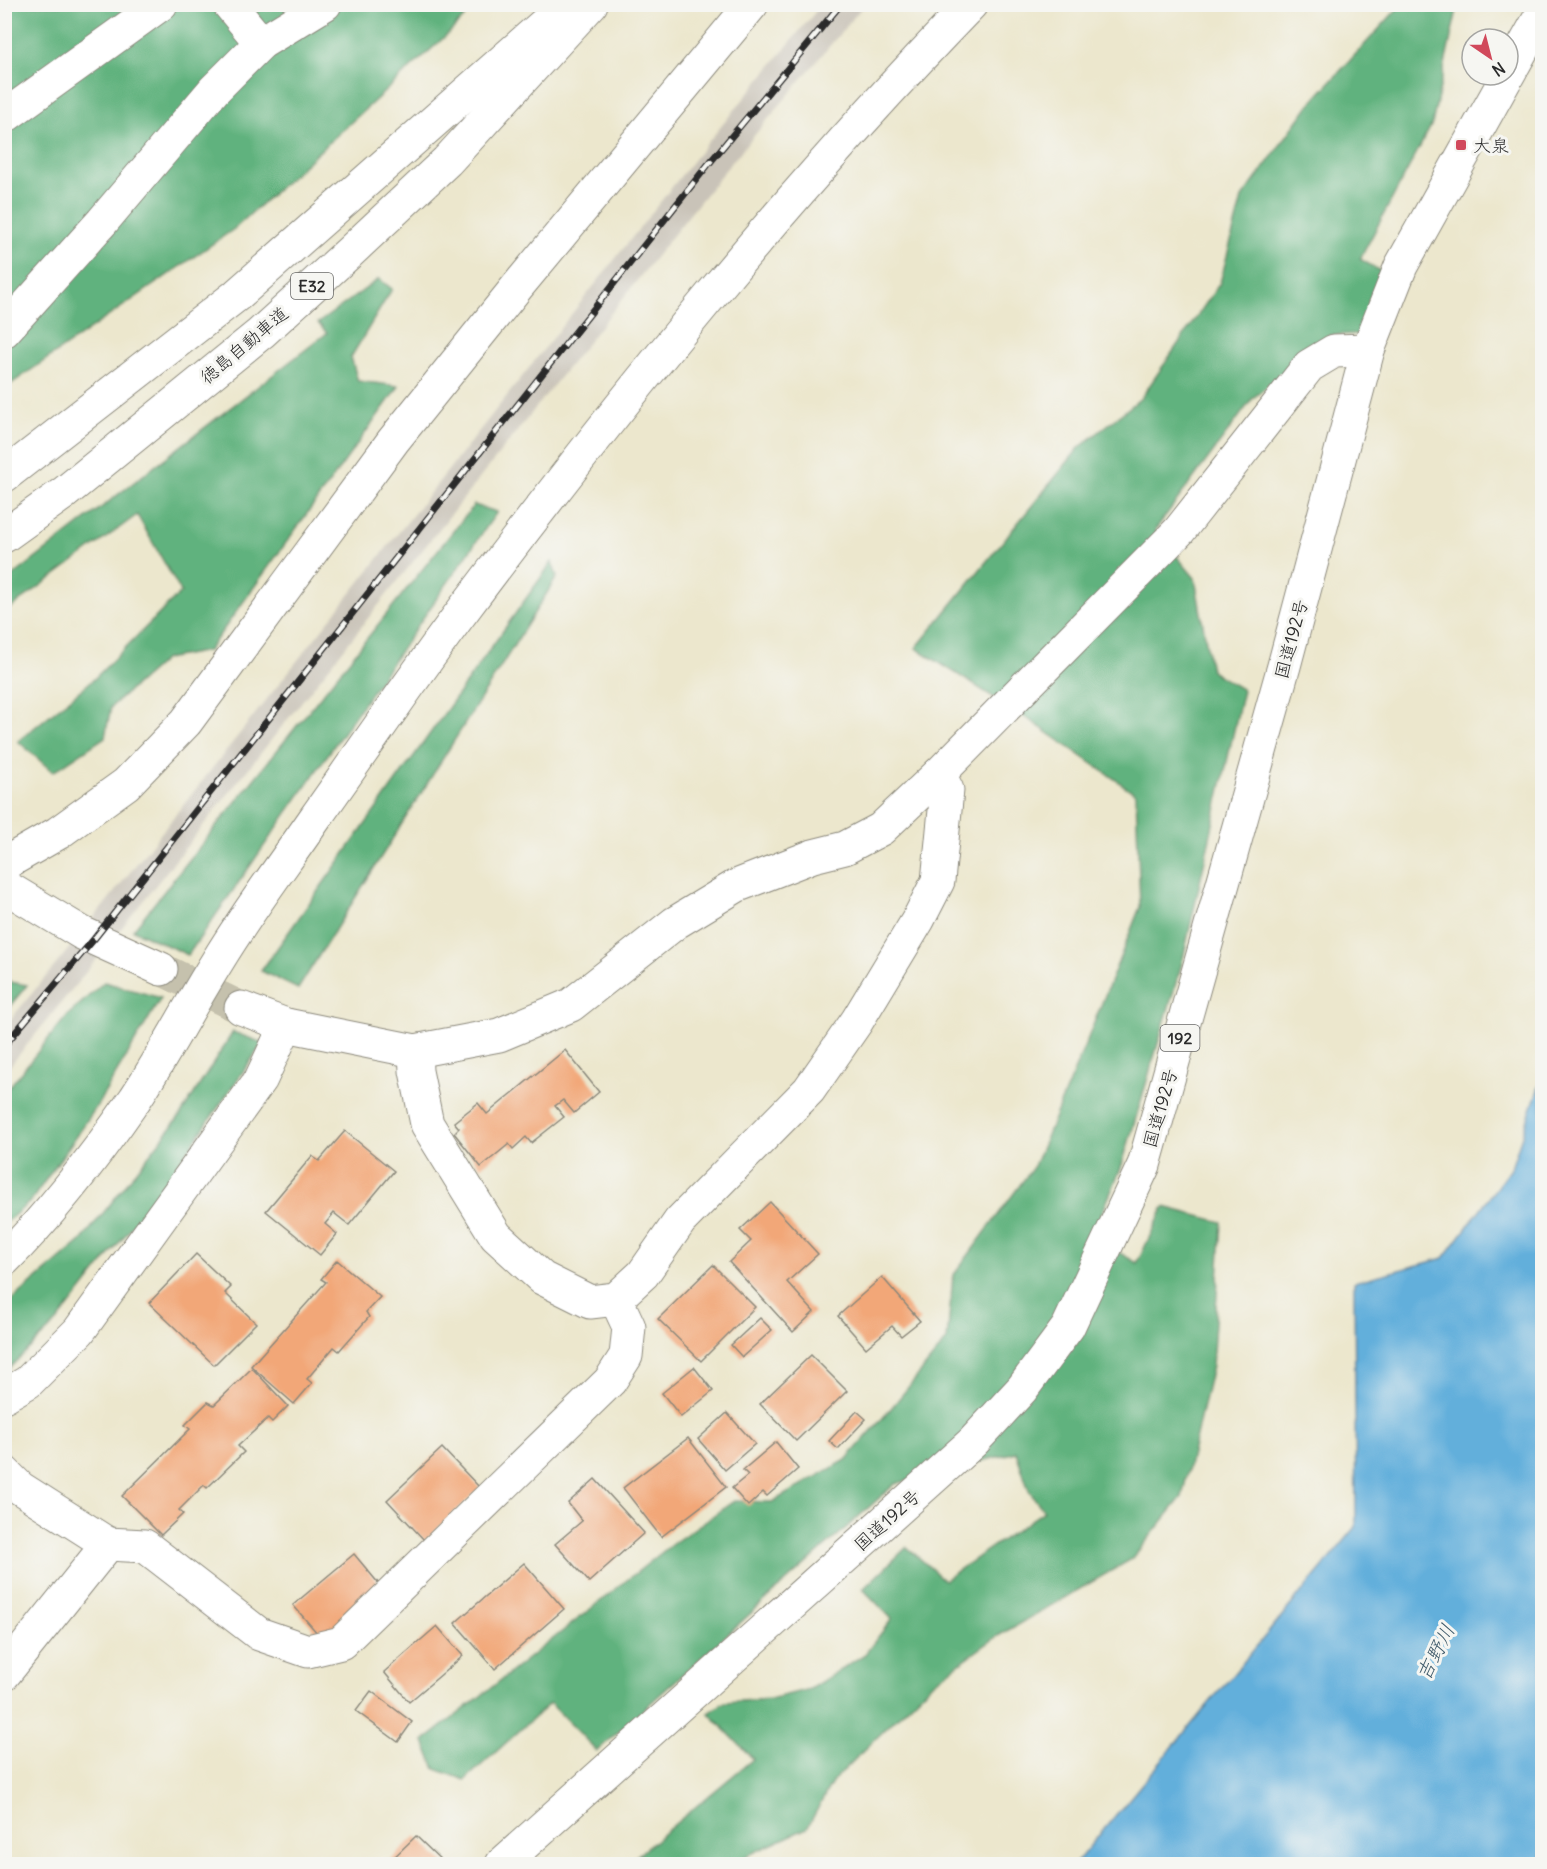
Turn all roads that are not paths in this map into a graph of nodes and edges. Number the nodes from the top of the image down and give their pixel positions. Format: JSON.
{"nodes":[{"id":1,"x":161,"y":4,"type":"edge"},
{"id":2,"x":229,"y":4,"type":"edge"},
{"id":3,"x":325,"y":4,"type":"edge"},
{"id":4,"x":567,"y":4,"type":"edge"},
{"id":5,"x":591,"y":4,"type":"edge"},
{"id":6,"x":752,"y":4,"type":"edge"},
{"id":7,"x":971,"y":4,"type":"edge"},
{"id":8,"x":1542,"y":14,"type":"edge"},
{"id":9,"x":261,"y":43,"type":"junction"},
{"id":10,"x":4,"y":117,"type":"edge"},
{"id":11,"x":4,"y":331,"type":"edge"},
{"id":12,"x":1368,"y":350,"type":"junction"},
{"id":13,"x":4,"y":476,"type":"edge"},
{"id":14,"x":4,"y":536,"type":"edge"},
{"id":15,"x":939,"y":774,"type":"junction"},
{"id":16,"x":4,"y":864,"type":"edge"},
{"id":17,"x":4,"y":886,"type":"edge"},
{"id":18,"x":161,"y":969,"type":"tunnel mouth"},
{"id":19,"x":241,"y":1008,"type":"tunnel mouth"},
{"id":20,"x":286,"y":1025,"type":"junction"},
{"id":21,"x":415,"y":1051,"type":"junction"},
{"id":22,"x":4,"y":1260,"type":"edge"},
{"id":23,"x":616,"y":1299,"type":"junction"},
{"id":24,"x":4,"y":1396,"type":"edge"},
{"id":25,"x":4,"y":1472,"type":"edge"},
{"id":26,"x":108,"y":1544,"type":"junction"},
{"id":27,"x":4,"y":1674,"type":"edge"},
{"id":28,"x":502,"y":1864,"type":"edge"}],
"edges":[{"from":1,"to":10,"type":"main road"},
{"from":2,"to":9,"type":"main road"},
{"from":3,"to":9,"type":"main road"},
{"from":4,"to":13,"type":"main road","number":"E32"},
{"from":5,"to":14,"type":"main road","name":"徳島自動車道","number":"E32"},
{"from":6,"to":16,"type":"main road"},
{"from":7,"to":22,"type":"main road"},
{"from":8,"to":12,"type":"main road","name":"国道192号","number":"192"},
{"from":9,"to":11,"type":"main road"},
{"from":12,"to":15,"type":"main road"},
{"from":12,"to":28,"type":"main road","name":"国道192号","number":"192"},
{"from":15,"to":21,"type":"main road"},
{"from":15,"to":23,"type":"main road"},
{"from":17,"to":18,"type":"main road"},
{"from":19,"to":20,"type":"main road"},
{"from":20,"to":21,"type":"main road"},
{"from":20,"to":24,"type":"main road"},
{"from":21,"to":23,"type":"main road"},
{"from":23,"to":26,"type":"main road"},
{"from":25,"to":26,"type":"main road"},
{"from":26,"to":27,"type":"main road"}]}
